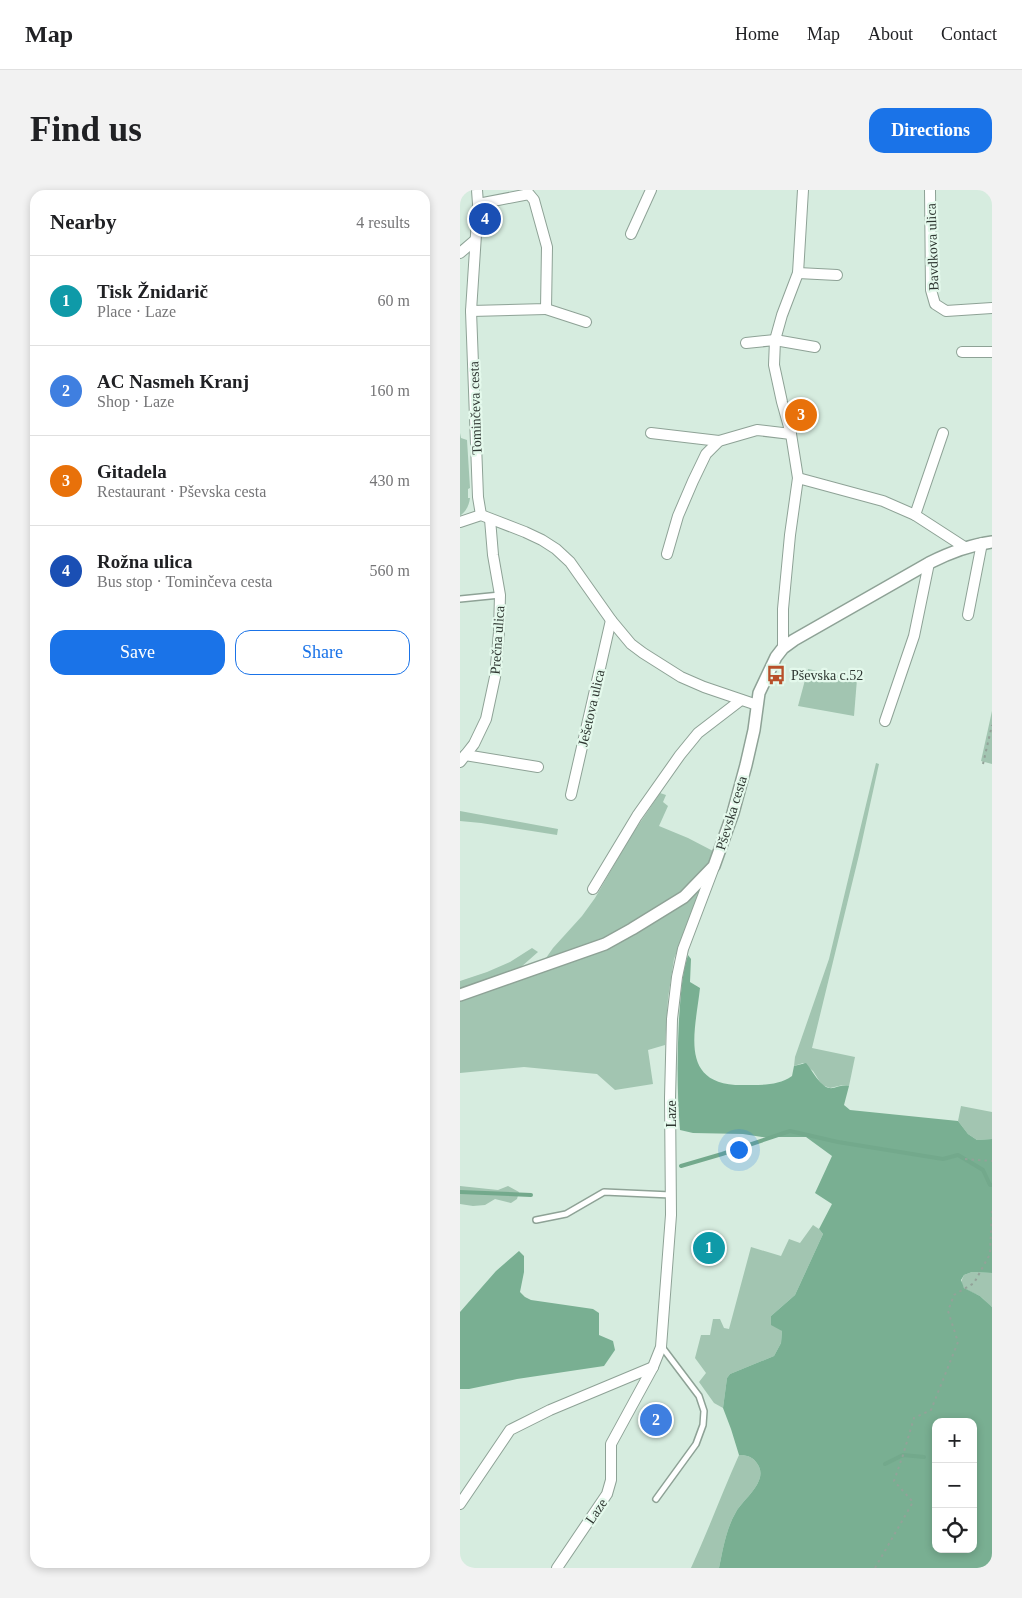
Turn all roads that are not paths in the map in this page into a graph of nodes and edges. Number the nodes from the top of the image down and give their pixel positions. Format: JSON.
{"nodes":[{"id":1,"x":477,"y":190,"type":"edge"},
{"id":2,"x":651,"y":190,"type":"edge"},
{"id":3,"x":803,"y":190,"type":"edge"},
{"id":4,"x":930,"y":190,"type":"edge"},
{"id":5,"x":528,"y":192,"type":"edge"},
{"id":6,"x":478,"y":204,"type":"junction"},
{"id":7,"x":631,"y":234,"type":"dead end"},
{"id":8,"x":474,"y":241,"type":"junction"},
{"id":9,"x":460,"y":253,"type":"edge"},
{"id":10,"x":798,"y":273,"type":"junction"},
{"id":11,"x":837,"y":275,"type":"dead end"},
{"id":12,"x":992,"y":308,"type":"edge"},
{"id":13,"x":546,"y":309,"type":"junction"},
{"id":14,"x":470,"y":311,"type":"junction"},
{"id":15,"x":586,"y":322,"type":"dead end"},
{"id":16,"x":775,"y":340,"type":"junction"},
{"id":17,"x":746,"y":343,"type":"dead end"},
{"id":18,"x":815,"y":347,"type":"dead end"},
{"id":19,"x":962,"y":352,"type":"dead end"},
{"id":20,"x":992,"y":352,"type":"edge"},
{"id":21,"x":651,"y":432,"type":"dead end"},
{"id":22,"x":943,"y":433,"type":"dead end"},
{"id":23,"x":791,"y":434,"type":"junction"},
{"id":24,"x":720,"y":441,"type":"junction"},
{"id":25,"x":798,"y":478,"type":"junction"},
{"id":26,"x":915,"y":515,"type":"junction"},
{"id":27,"x":486,"y":517,"type":"junction"},
{"id":28,"x":460,"y":522,"type":"edge"},
{"id":29,"x":987,"y":543,"type":"edge"},
{"id":30,"x":966,"y":548,"type":"junction"},
{"id":31,"x":667,"y":554,"type":"dead end"},
{"id":32,"x":929,"y":563,"type":"junction"},
{"id":33,"x":500,"y":595,"type":"junction"},
{"id":34,"x":460,"y":599,"type":"edge"},
{"id":35,"x":968,"y":615,"type":"dead end"},
{"id":36,"x":610,"y":620,"type":"junction"},
{"id":37,"x":783,"y":648,"type":"junction"},
{"id":38,"x":742,"y":700,"type":"junction"},
{"id":39,"x":757,"y":705,"type":"junction"},
{"id":40,"x":885,"y":721,"type":"dead end"},
{"id":41,"x":463,"y":759,"type":"edge"},
{"id":42,"x":538,"y":767,"type":"dead end"},
{"id":43,"x":571,"y":795,"type":"dead end"},
{"id":44,"x":714,"y":866,"type":"junction"},
{"id":45,"x":593,"y":889,"type":"dead end"},
{"id":46,"x":460,"y":996,"type":"edge"},
{"id":47,"x":671,"y":1196,"type":"junction"},
{"id":48,"x":536,"y":1220,"type":"dead end"},
{"id":49,"x":661,"y":1347,"type":"junction"},
{"id":50,"x":653,"y":1367,"type":"junction"},
{"id":51,"x":656,"y":1499,"type":"dead end"},
{"id":52,"x":460,"y":1504,"type":"edge"},
{"id":53,"x":558,"y":1568,"type":"edge"}],
"edges":[{"from":1,"to":6,"type":"street","name":"Tominčeva cesta"},
{"from":2,"to":7,"type":"street"},
{"from":3,"to":10,"type":"street"},
{"from":4,"to":12,"type":"street","name":"Bavdkova ulica"},
{"from":5,"to":6,"type":"street"},
{"from":5,"to":13,"type":"street"},
{"from":6,"to":8,"type":"street","name":"Tominčeva cesta"},
{"from":8,"to":9,"type":"street"},
{"from":8,"to":14,"type":"street","name":"Tominčeva cesta"},
{"from":10,"to":11,"type":"street"},
{"from":10,"to":16,"type":"street"},
{"from":13,"to":14,"type":"street"},
{"from":13,"to":15,"type":"street"},
{"from":14,"to":27,"type":"street","name":"Tominčeva cesta"},
{"from":16,"to":17,"type":"street"},
{"from":16,"to":18,"type":"street"},
{"from":16,"to":23,"type":"street"},
{"from":19,"to":20,"type":"street"},
{"from":21,"to":24,"type":"street"},
{"from":22,"to":26,"type":"street"},
{"from":23,"to":24,"type":"street"},
{"from":23,"to":25,"type":"street"},
{"from":24,"to":31,"type":"street"},
{"from":25,"to":26,"type":"street"},
{"from":25,"to":37,"type":"street"},
{"from":26,"to":30,"type":"street"},
{"from":27,"to":28,"type":"street"},
{"from":27,"to":33,"type":"street","name":"Prečna ulica"},
{"from":27,"to":36,"type":"street"},
{"from":29,"to":30,"type":"street"},
{"from":29,"to":35,"type":"street"},
{"from":30,"to":32,"type":"street"},
{"from":32,"to":37,"type":"street"},
{"from":32,"to":40,"type":"street"},
{"from":33,"to":34,"type":"lane"},
{"from":33,"to":41,"type":"street","name":"Prečna ulica"},
{"from":36,"to":38,"type":"street"},
{"from":36,"to":43,"type":"street","name":"Ješetova ulica"},
{"from":37,"to":39,"type":"street","name":"Pševska cesta"},
{"from":38,"to":39,"type":"street"},
{"from":38,"to":45,"type":"street"},
{"from":39,"to":44,"type":"street","name":"Pševska cesta"},
{"from":41,"to":42,"type":"street","name":"Prečna ulica"},
{"from":44,"to":46,"type":"street","name":"Pševska cesta"},
{"from":44,"to":47,"type":"street","name":"Laze"},
{"from":47,"to":48,"type":"lane"},
{"from":47,"to":49,"type":"street","name":"Laze"},
{"from":49,"to":50,"type":"street","name":"Laze"},
{"from":49,"to":51,"type":"lane"},
{"from":50,"to":52,"type":"street"},
{"from":50,"to":53,"type":"street","name":"Laze"}]}
